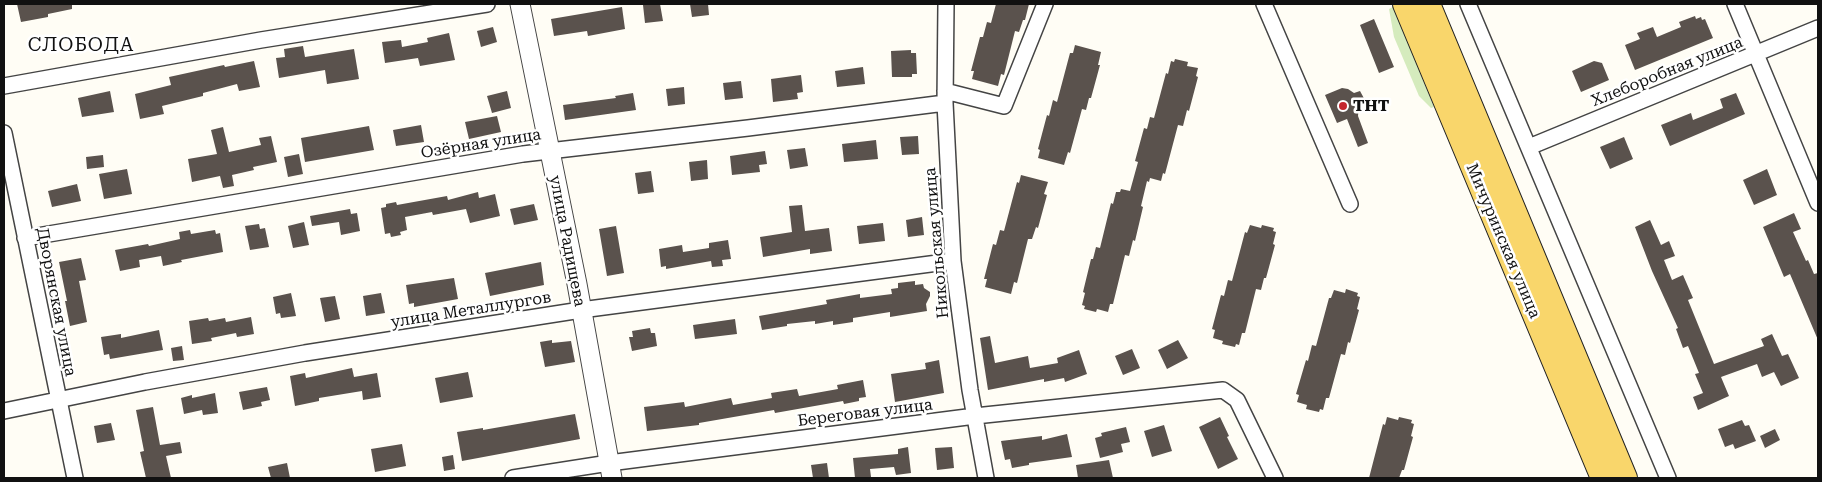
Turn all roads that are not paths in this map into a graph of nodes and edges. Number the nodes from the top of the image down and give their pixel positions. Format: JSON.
{"nodes":[{"id":1,"x":487,"y":4,"type":"edge"},
{"id":2,"x":520,"y":4,"type":"edge"},
{"id":3,"x":946,"y":4,"type":"edge"},
{"id":4,"x":1045,"y":4,"type":"edge"},
{"id":5,"x":1264,"y":4,"type":"edge"},
{"id":6,"x":1405,"y":4,"type":"edge"},
{"id":7,"x":1428,"y":4,"type":"edge"},
{"id":8,"x":1468,"y":4,"type":"edge"},
{"id":9,"x":1736,"y":4,"type":"edge"},
{"id":10,"x":1818,"y":28,"type":"edge"},
{"id":11,"x":1756,"y":54,"type":"junction"},
{"id":12,"x":4,"y":86,"type":"edge"},
{"id":13,"x":945,"y":97,"type":"junction"},
{"id":14,"x":4,"y":133,"type":"edge"},
{"id":15,"x":1528,"y":147,"type":"junction"},
{"id":16,"x":549,"y":150,"type":"junction"},
{"id":17,"x":1818,"y":203,"type":"edge"},
{"id":18,"x":1350,"y":204,"type":"dead end"},
{"id":19,"x":26,"y":238,"type":"junction"},
{"id":20,"x":953,"y":261,"type":"junction"},
{"id":21,"x":581,"y":310,"type":"junction"},
{"id":22,"x":57,"y":401,"type":"junction"},
{"id":23,"x":4,"y":411,"type":"edge"},
{"id":24,"x":975,"y":416,"type":"junction"},
{"id":25,"x":611,"y":471,"type":"edge"},
{"id":26,"x":74,"y":478,"type":"edge"},
{"id":27,"x":513,"y":478,"type":"edge"},
{"id":28,"x":986,"y":478,"type":"edge"},
{"id":29,"x":1274,"y":478,"type":"edge"},
{"id":30,"x":1603,"y":478,"type":"edge"},
{"id":31,"x":1625,"y":478,"type":"edge"},
{"id":32,"x":1668,"y":478,"type":"edge"}],
"edges":[{"from":1,"to":12,"type":"street"},
{"from":2,"to":16,"type":"street","name":"улица Радищева"},
{"from":3,"to":13,"type":"street","name":"Никольская улица"},
{"from":4,"to":13,"type":"street"},
{"from":5,"to":18,"type":"street"},
{"from":6,"to":30,"type":"main road","name":"Мичуринская улица"},
{"from":7,"to":31,"type":"main road","name":"Мичуринская улица"},
{"from":8,"to":15,"type":"street"},
{"from":9,"to":11,"type":"street"},
{"from":10,"to":11,"type":"street","name":"Хлеборобная улица"},
{"from":11,"to":15,"type":"street","name":"Хлеборобная улица"},
{"from":11,"to":17,"type":"street"},
{"from":13,"to":16,"type":"street","name":"Озёрная улица"},
{"from":13,"to":20,"type":"street","name":"Никольская улица"},
{"from":14,"to":19,"type":"street","name":"Дворянская улица"},
{"from":15,"to":32,"type":"street"},
{"from":16,"to":19,"type":"street","name":"Озёрная улица"},
{"from":16,"to":21,"type":"street","name":"улица Радищева"},
{"from":19,"to":22,"type":"street","name":"Дворянская улица"},
{"from":20,"to":21,"type":"street","name":"улица Металлургов"},
{"from":20,"to":24,"type":"street","name":"Никольская улица"},
{"from":21,"to":22,"type":"street","name":"улица Металлургов"},
{"from":21,"to":25,"type":"street","name":"улица Радищева"},
{"from":22,"to":23,"type":"street","name":"улица Металлургов"},
{"from":22,"to":26,"type":"street","name":"Дворянская улица"},
{"from":24,"to":25,"type":"street","name":"Береговая улица"},
{"from":24,"to":28,"type":"street","name":"Никольская улица"},
{"from":24,"to":29,"type":"street","name":"Береговая улица"},
{"from":25,"to":27,"type":"street","name":"Береговая улица"}]}
